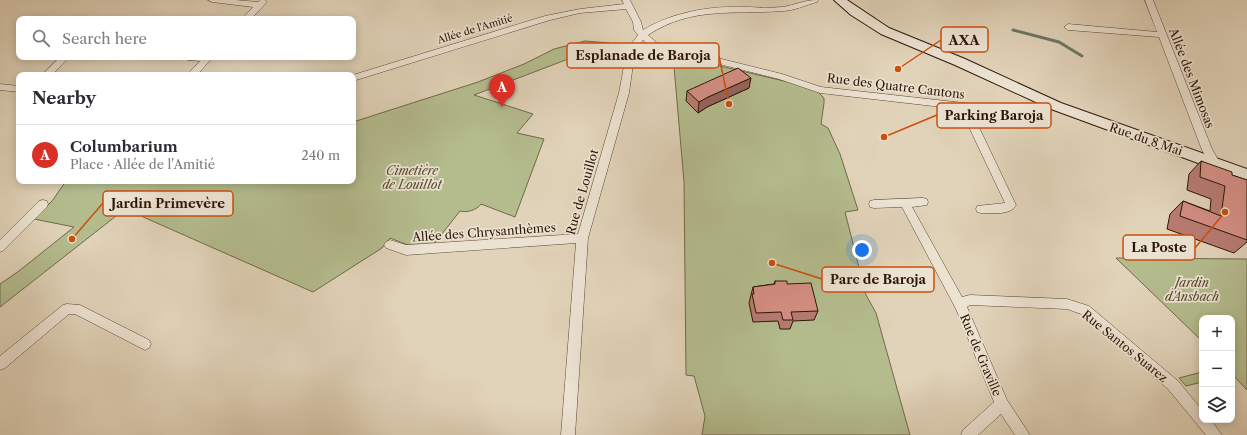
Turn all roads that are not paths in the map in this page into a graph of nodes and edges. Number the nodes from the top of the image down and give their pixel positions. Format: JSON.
{"nodes":[{"id":1,"x":212,"y":0,"type":"edge"},
{"id":2,"x":814,"y":0,"type":"edge"},
{"id":3,"x":840,"y":0,"type":"edge"},
{"id":4,"x":1150,"y":0,"type":"edge"},
{"id":5,"x":262,"y":3,"type":"edge"},
{"id":6,"x":627,"y":3,"type":"edge"},
{"id":7,"x":249,"y":16,"type":"edge"},
{"id":8,"x":1068,"y":27,"type":"dead end"},
{"id":9,"x":643,"y":34,"type":"junction"},
{"id":10,"x":1162,"y":35,"type":"junction"},
{"id":11,"x":62,"y":60,"type":"edge"},
{"id":12,"x":206,"y":60,"type":"edge"},
{"id":13,"x":50,"y":72,"type":"edge"},
{"id":14,"x":195,"y":72,"type":"edge"},
{"id":15,"x":356,"y":77,"type":"edge"},
{"id":16,"x":0,"y":87,"type":"edge"},
{"id":17,"x":16,"y":89,"type":"edge"},
{"id":18,"x":1045,"y":101,"type":"junction"},
{"id":19,"x":973,"y":108,"type":"junction"},
{"id":20,"x":1215,"y":163,"type":"junction"},
{"id":21,"x":1247,"y":175,"type":"edge"},
{"id":22,"x":923,"y":202,"type":"dead end"},
{"id":23,"x":905,"y":203,"type":"junction"},
{"id":24,"x":43,"y":204,"type":"dead end"},
{"id":25,"x":874,"y":204,"type":"dead end"},
{"id":26,"x":981,"y":209,"type":"dead end"},
{"id":27,"x":582,"y":238,"type":"junction"},
{"id":28,"x":390,"y":245,"type":"dead end"},
{"id":29,"x":0,"y":247,"type":"edge"},
{"id":30,"x":960,"y":307,"type":"junction"},
{"id":31,"x":145,"y":344,"type":"dead end"},
{"id":32,"x":0,"y":364,"type":"edge"},
{"id":33,"x":1002,"y":404,"type":"junction"},
{"id":34,"x":1199,"y":416,"type":"edge"},
{"id":35,"x":1205,"y":423,"type":"edge"},
{"id":36,"x":568,"y":435,"type":"edge"},
{"id":37,"x":968,"y":435,"type":"edge"},
{"id":38,"x":1023,"y":435,"type":"edge"},
{"id":39,"x":1215,"y":435,"type":"edge"}],
"edges":[{"from":1,"to":5,"type":"street"},
{"from":2,"to":9,"type":"street"},
{"from":3,"to":18,"type":"street","name":"Rue du 8 Mai"},
{"from":4,"to":10,"type":"street","name":"Allée des Mimosas"},
{"from":5,"to":7,"type":"street"},
{"from":6,"to":9,"type":"street","name":"Rue des Quatre Cantons"},
{"from":6,"to":15,"type":"street","name":"Allée de l'Amitié"},
{"from":8,"to":10,"type":"street"},
{"from":9,"to":19,"type":"street","name":"Rue des Quatre Cantons"},
{"from":9,"to":27,"type":"street","name":"Rue de Louillot"},
{"from":10,"to":20,"type":"street","name":"Allée des Mimosas"},
{"from":11,"to":13,"type":"street"},
{"from":12,"to":14,"type":"street"},
{"from":16,"to":17,"type":"street"},
{"from":18,"to":19,"type":"street","name":"Rue des Quatre Cantons"},
{"from":18,"to":20,"type":"street","name":"Rue du 8 Mai"},
{"from":19,"to":26,"type":"street"},
{"from":20,"to":21,"type":"street","name":"Rue du 8 Mai"},
{"from":22,"to":23,"type":"street"},
{"from":23,"to":25,"type":"street"},
{"from":23,"to":30,"type":"street"},
{"from":24,"to":29,"type":"street"},
{"from":27,"to":28,"type":"street","name":"Allée des Chrysanthèmes"},
{"from":27,"to":36,"type":"street","name":"Rue de Louillot"},
{"from":30,"to":33,"type":"street","name":"Rue de Graville"},
{"from":30,"to":34,"type":"street","name":"Rue Santos Suarez"},
{"from":31,"to":32,"type":"street"},
{"from":33,"to":37,"type":"street","name":"Rue de Graville"},
{"from":33,"to":38,"type":"street","name":"Rue de Graville"},
{"from":35,"to":39,"type":"street","name":"Rue Santos Suarez"}]}
